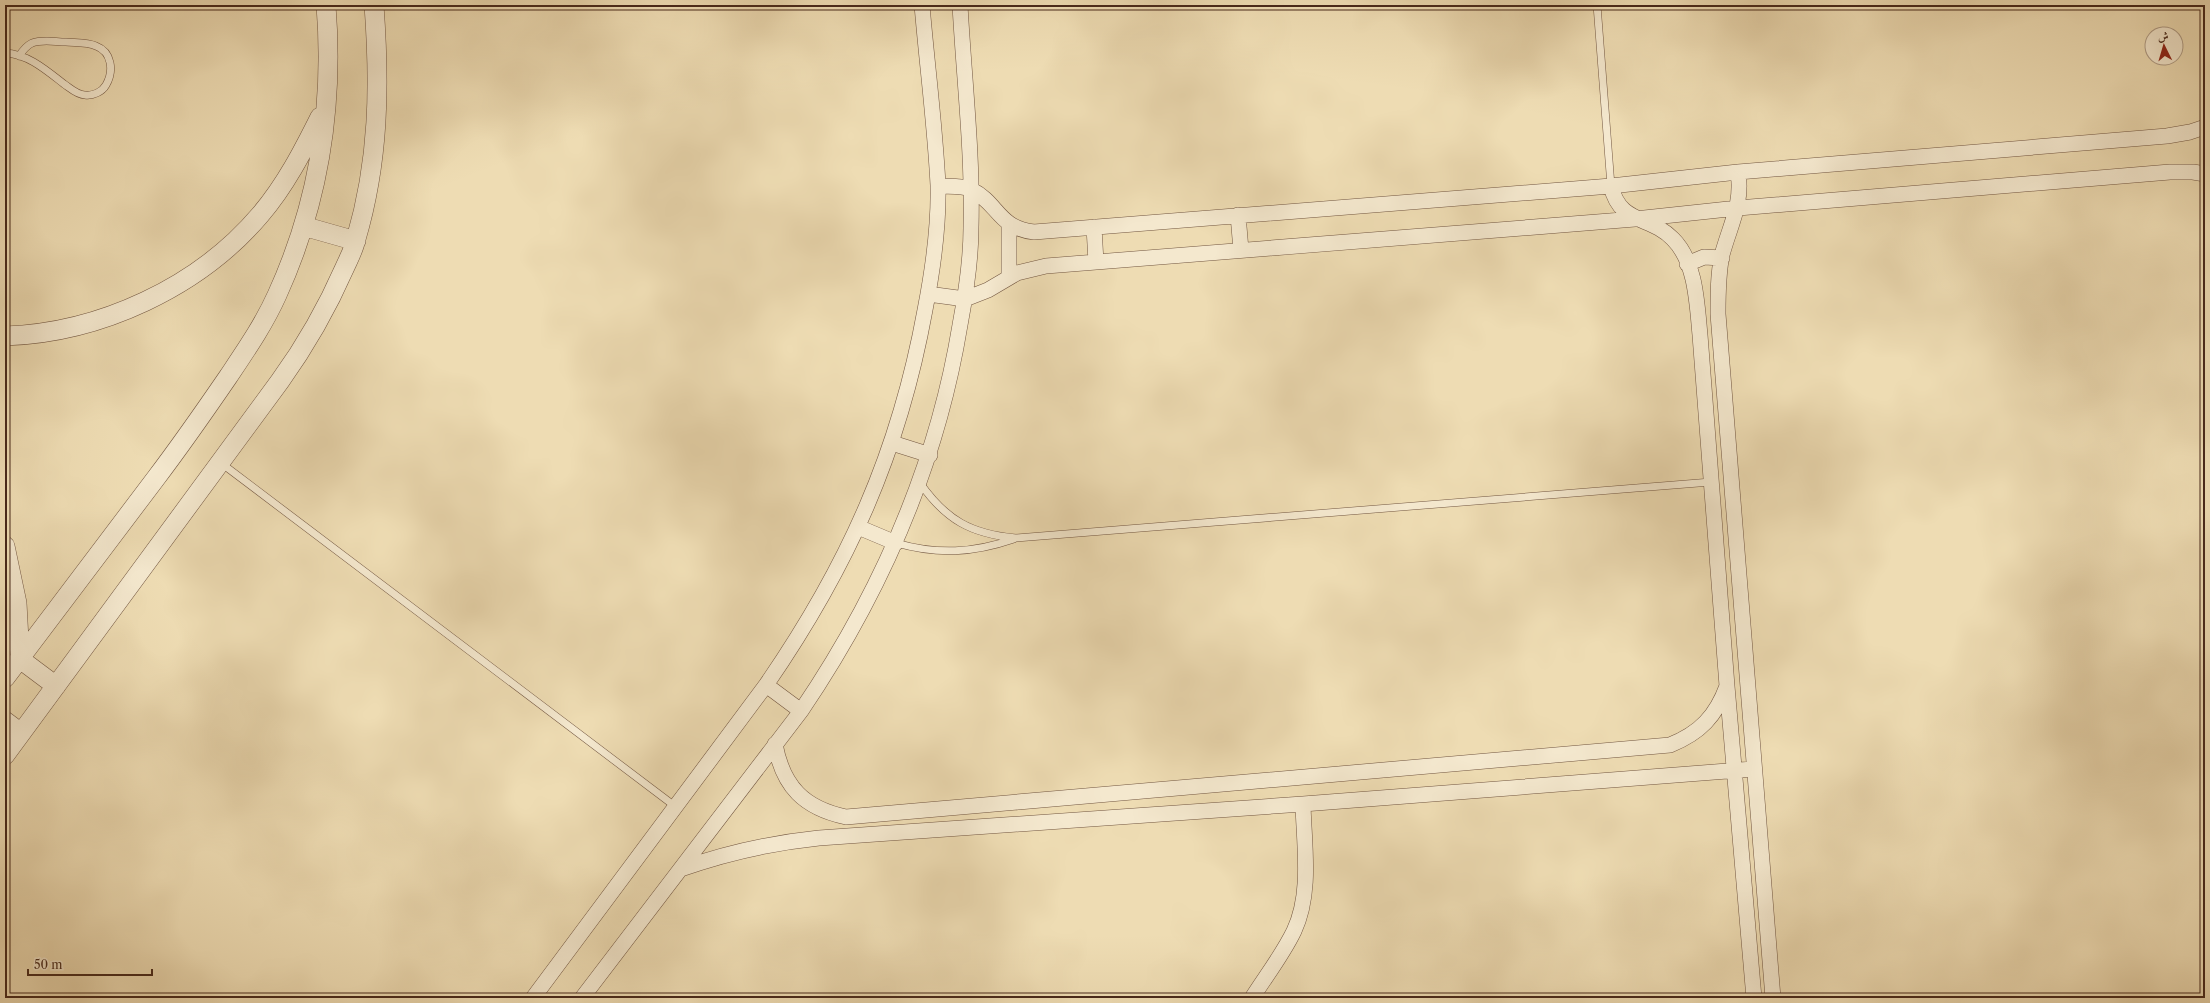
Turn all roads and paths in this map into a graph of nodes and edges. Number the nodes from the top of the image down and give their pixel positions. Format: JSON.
{"nodes":[{"id":1,"x":326,"y":5,"type":"edge"},
{"id":2,"x":374,"y":5,"type":"edge"},
{"id":3,"x":922,"y":5,"type":"edge"},
{"id":4,"x":960,"y":5,"type":"edge"},
{"id":5,"x":1597,"y":5,"type":"edge"},
{"id":6,"x":5,"y":53,"type":"edge"},
{"id":7,"x":19,"y":56,"type":"junction"},
{"id":8,"x":327,"y":103,"type":"junction"},
{"id":9,"x":2205,"y":127,"type":"edge"},
{"id":10,"x":1738,"y":172,"type":"junction"},
{"id":11,"x":2205,"y":174,"type":"edge"},
{"id":12,"x":938,"y":186,"type":"junction"},
{"id":13,"x":1611,"y":186,"type":"junction"},
{"id":14,"x":971,"y":189,"type":"junction"},
{"id":15,"x":1738,"y":208,"type":"junction"},
{"id":16,"x":1238,"y":215,"type":"junction"},
{"id":17,"x":1635,"y":219,"type":"junction"},
{"id":18,"x":1009,"y":224,"type":"junction"},
{"id":19,"x":303,"y":226,"type":"junction"},
{"id":20,"x":1094,"y":227,"type":"junction"},
{"id":21,"x":356,"y":240,"type":"junction"},
{"id":22,"x":1241,"y":250,"type":"junction"},
{"id":23,"x":1722,"y":258,"type":"junction"},
{"id":24,"x":1096,"y":262,"type":"junction"},
{"id":25,"x":1687,"y":264,"type":"junction"},
{"id":26,"x":1009,"y":277,"type":"junction"},
{"id":27,"x":928,"y":294,"type":"junction"},
{"id":28,"x":965,"y":299,"type":"junction"},
{"id":29,"x":1720,"y":332,"type":"junction"},
{"id":30,"x":1700,"y":335,"type":"junction"},
{"id":31,"x":5,"y":336,"type":"edge"},
{"id":32,"x":892,"y":443,"type":"junction"},
{"id":33,"x":930,"y":456,"type":"junction"},
{"id":34,"x":220,"y":463,"type":"junction"},
{"id":35,"x":1711,"y":482,"type":"junction"},
{"id":36,"x":920,"y":483,"type":"junction"},
{"id":37,"x":858,"y":527,"type":"junction"},
{"id":38,"x":1016,"y":538,"type":"junction"},
{"id":39,"x":896,"y":543,"type":"junction"},
{"id":40,"x":5,"y":546,"type":"edge"},
{"id":41,"x":20,"y":658,"type":"junction"},
{"id":42,"x":5,"y":678,"type":"edge"},
{"id":43,"x":766,"y":685,"type":"junction"},
{"id":44,"x":56,"y":686,"type":"junction"},
{"id":45,"x":1727,"y":686,"type":"junction"},
{"id":46,"x":801,"y":711,"type":"junction"},
{"id":47,"x":5,"y":721,"type":"edge"},
{"id":48,"x":21,"y":733,"type":"junction"},
{"id":49,"x":775,"y":744,"type":"junction"},
{"id":50,"x":5,"y":755,"type":"edge"},
{"id":51,"x":1753,"y":769,"type":"junction"},
{"id":52,"x":1734,"y":770,"type":"junction"},
{"id":53,"x":1184,"y":788,"type":"junction"},
{"id":54,"x":1303,"y":804,"type":"junction"},
{"id":55,"x":676,"y":807,"type":"junction"},
{"id":56,"x":1186,"y":812,"type":"junction"},
{"id":57,"x":881,"y":814,"type":"junction"},
{"id":58,"x":882,"y":834,"type":"junction"},
{"id":59,"x":681,"y":868,"type":"junction"},
{"id":60,"x":534,"y":998,"type":"edge"},
{"id":61,"x":582,"y":998,"type":"edge"},
{"id":62,"x":1252,"y":998,"type":"edge"},
{"id":63,"x":1754,"y":998,"type":"edge"},
{"id":64,"x":1773,"y":998,"type":"edge"}],
"edges":[{"from":1,"to":8,"type":"street"},
{"from":2,"to":21,"type":"street"},
{"from":3,"to":12,"type":"street"},
{"from":4,"to":14,"type":"street"},
{"from":5,"to":13,"type":"lane"},
{"from":6,"to":7,"type":"lane"},
{"from":7,"to":7,"type":"lane"},
{"from":8,"to":19,"type":"street"},
{"from":8,"to":31,"type":"street"},
{"from":9,"to":10,"type":"street"},
{"from":10,"to":13,"type":"street"},
{"from":10,"to":15,"type":"street"},
{"from":11,"to":15,"type":"street"},
{"from":12,"to":14,"type":"street"},
{"from":12,"to":27,"type":"street"},
{"from":13,"to":16,"type":"street"},
{"from":13,"to":17,"type":"street"},
{"from":14,"to":18,"type":"street"},
{"from":14,"to":28,"type":"street"},
{"from":15,"to":17,"type":"street"},
{"from":15,"to":23,"type":"street"},
{"from":16,"to":20,"type":"street"},
{"from":16,"to":22,"type":"street"},
{"from":17,"to":22,"type":"street"},
{"from":17,"to":25,"type":"street"},
{"from":18,"to":20,"type":"street"},
{"from":18,"to":26,"type":"street"},
{"from":19,"to":21,"type":"street"},
{"from":19,"to":41,"type":"street"},
{"from":20,"to":24,"type":"street"},
{"from":21,"to":34,"type":"street"},
{"from":22,"to":24,"type":"street"},
{"from":23,"to":25,"type":"street"},
{"from":23,"to":29,"type":"street"},
{"from":24,"to":26,"type":"street"},
{"from":25,"to":30,"type":"street"},
{"from":26,"to":28,"type":"street"},
{"from":27,"to":28,"type":"street"},
{"from":27,"to":32,"type":"street"},
{"from":28,"to":33,"type":"street"},
{"from":29,"to":30,"type":"street"},
{"from":29,"to":51,"type":"street"},
{"from":30,"to":35,"type":"street"},
{"from":32,"to":33,"type":"street"},
{"from":32,"to":37,"type":"street"},
{"from":33,"to":36,"type":"street"},
{"from":34,"to":44,"type":"street"},
{"from":34,"to":55,"type":"lane"},
{"from":35,"to":38,"type":"lane"},
{"from":35,"to":45,"type":"street"},
{"from":36,"to":38,"type":"lane"},
{"from":36,"to":39,"type":"street"},
{"from":37,"to":39,"type":"street"},
{"from":37,"to":43,"type":"street"},
{"from":38,"to":39,"type":"lane"},
{"from":39,"to":46,"type":"street"},
{"from":40,"to":41,"type":"street"},
{"from":41,"to":42,"type":"street"},
{"from":41,"to":44,"type":"street"},
{"from":43,"to":46,"type":"street"},
{"from":43,"to":55,"type":"street"},
{"from":44,"to":48,"type":"street"},
{"from":45,"to":52,"type":"street"},
{"from":45,"to":53,"type":"street"},
{"from":46,"to":49,"type":"street"},
{"from":47,"to":48,"type":"street"},
{"from":48,"to":50,"type":"street"},
{"from":49,"to":57,"type":"street"},
{"from":49,"to":59,"type":"street"},
{"from":51,"to":52,"type":"street"},
{"from":51,"to":64,"type":"street"},
{"from":52,"to":54,"type":"street"},
{"from":52,"to":63,"type":"street"},
{"from":53,"to":56,"type":"street"},
{"from":53,"to":57,"type":"street"},
{"from":54,"to":56,"type":"street"},
{"from":54,"to":62,"type":"street"},
{"from":55,"to":60,"type":"street"},
{"from":56,"to":58,"type":"street"},
{"from":57,"to":58,"type":"street"},
{"from":58,"to":59,"type":"street"},
{"from":59,"to":61,"type":"street"}]}
